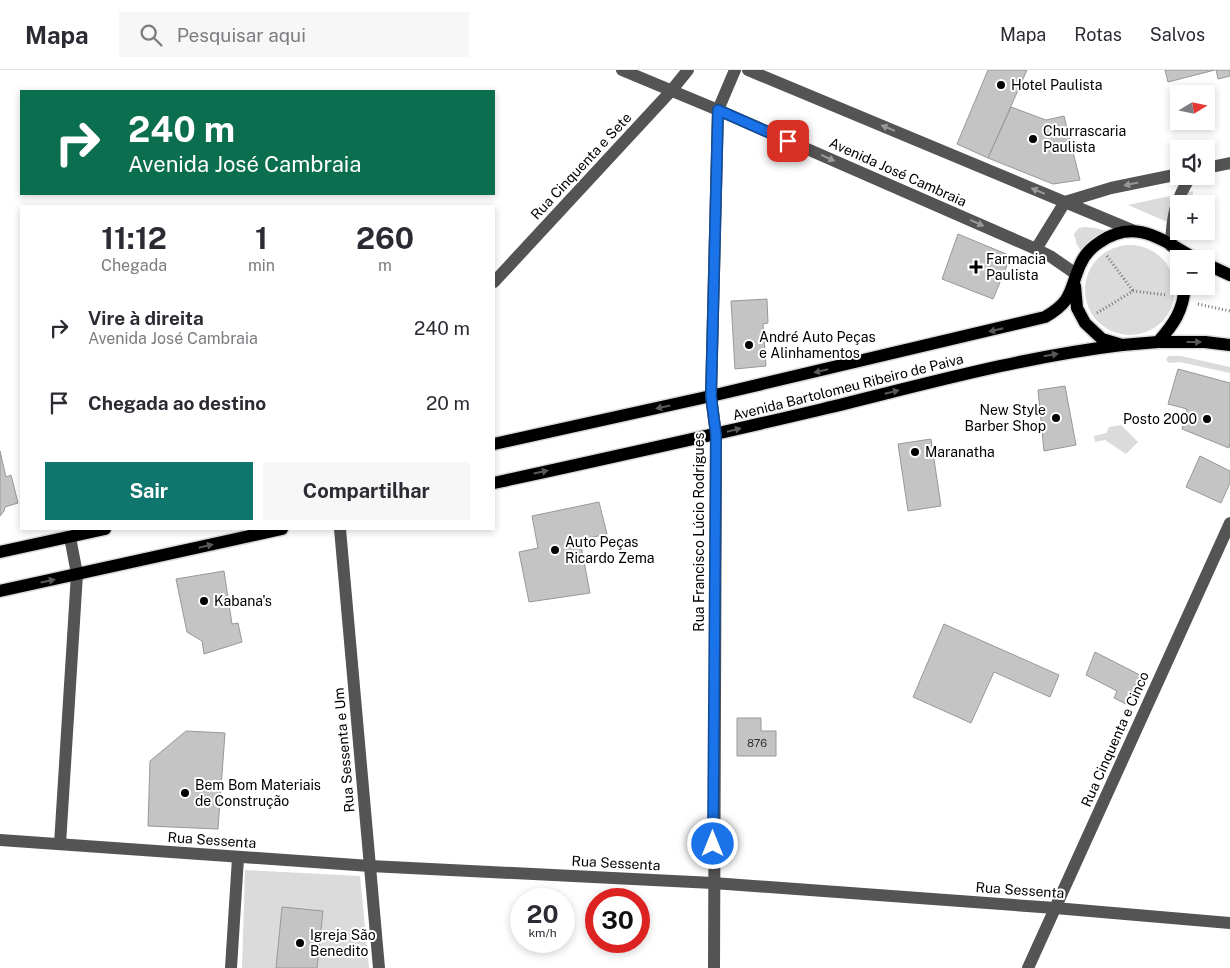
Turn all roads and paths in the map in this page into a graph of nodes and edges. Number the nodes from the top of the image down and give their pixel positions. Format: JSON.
{"nodes":[{"id":1,"x":622,"y":70,"type":"edge"},
{"id":2,"x":688,"y":70,"type":"edge"},
{"id":3,"x":735,"y":70,"type":"edge"},
{"id":4,"x":748,"y":70,"type":"edge"},
{"id":5,"x":671,"y":91,"type":"junction"},
{"id":6,"x":718,"y":110,"type":"junction"},
{"id":7,"x":1230,"y":163,"type":"edge"},
{"id":8,"x":1215,"y":166,"type":"edge"},
{"id":9,"x":1170,"y":176,"type":"edge"},
{"id":10,"x":1186,"y":185,"type":"edge"},
{"id":11,"x":1065,"y":202,"type":"junction"},
{"id":12,"x":1132,"y":230,"type":"junction"},
{"id":13,"x":1097,"y":244,"type":"junction"},
{"id":14,"x":1171,"y":246,"type":"junction"},
{"id":15,"x":1036,"y":249,"type":"junction"},
{"id":16,"x":1173,"y":250,"type":"edge"},
{"id":17,"x":1179,"y":250,"type":"edge"},
{"id":18,"x":1215,"y":268,"type":"edge"},
{"id":19,"x":1230,"y":275,"type":"edge"},
{"id":20,"x":1076,"y":276,"type":"junction"},
{"id":21,"x":495,"y":281,"type":"edge"},
{"id":22,"x":1133,"y":291,"type":"junction"},
{"id":23,"x":1184,"y":295,"type":"edge"},
{"id":24,"x":1169,"y":296,"type":"dead end"},
{"id":25,"x":1198,"y":304,"type":"dead end"},
{"id":26,"x":1230,"y":311,"type":"edge"},
{"id":27,"x":1094,"y":315,"type":"dead end"},
{"id":28,"x":1158,"y":342,"type":"junction"},
{"id":29,"x":1122,"y":345,"type":"junction"},
{"id":30,"x":1230,"y":345,"type":"edge"},
{"id":31,"x":711,"y":396,"type":"junction"},
{"id":32,"x":716,"y":435,"type":"junction"},
{"id":33,"x":495,"y":444,"type":"edge"},
{"id":34,"x":495,"y":483,"type":"edge"},
{"id":35,"x":1230,"y":523,"type":"edge"},
{"id":36,"x":101,"y":530,"type":"edge"},
{"id":37,"x":277,"y":530,"type":"edge"},
{"id":38,"x":340,"y":530,"type":"edge"},
{"id":39,"x":70,"y":537,"type":"junction"},
{"id":40,"x":0,"y":552,"type":"edge"},
{"id":41,"x":77,"y":574,"type":"junction"},
{"id":42,"x":0,"y":591,"type":"edge"},
{"id":43,"x":0,"y":840,"type":"edge"},
{"id":44,"x":60,"y":844,"type":"junction"},
{"id":45,"x":238,"y":858,"type":"junction"},
{"id":46,"x":370,"y":866,"type":"junction"},
{"id":47,"x":713,"y":883,"type":"junction"},
{"id":48,"x":1055,"y":908,"type":"junction"},
{"id":49,"x":1230,"y":923,"type":"edge"},
{"id":50,"x":232,"y":968,"type":"edge"},
{"id":51,"x":379,"y":968,"type":"edge"},
{"id":52,"x":714,"y":968,"type":"edge"},
{"id":53,"x":1028,"y":968,"type":"edge"}],
"edges":[{"from":1,"to":5,"type":"street","name":"Avenida José Cambraia"},
{"from":2,"to":5,"type":"street","name":"Rua Cinquenta e Sete"},
{"from":3,"to":6,"type":"street","name":"Rua Francisco Lúcio Rodrigues"},
{"from":11,"to":4,"type":"street","one_way":true},
{"from":5,"to":6,"type":"street","name":"Avenida José Cambraia"},
{"from":5,"to":21,"type":"street","name":"Rua Cinquenta e Sete"},
{"from":6,"to":15,"type":"street","name":"Avenida José Cambraia","one_way":true},
{"from":6,"to":31,"type":"street","name":"Rua Francisco Lúcio Rodrigues"},
{"from":7,"to":8,"type":"street"},
{"from":9,"to":11,"type":"street","one_way":true},
{"from":10,"to":14,"type":"street"},
{"from":11,"to":12,"type":"street"},
{"from":11,"to":15,"type":"street"},
{"from":12,"to":13,"type":"main road"},
{"from":12,"to":14,"type":"main road"},
{"from":13,"to":20,"type":"main road","name":"Avenida Bartolomeu Ribeiro de Paiva"},
{"from":13,"to":22,"type":"path"},
{"from":14,"to":16,"type":"main road"},
{"from":14,"to":17,"type":"main road"},
{"from":15,"to":20,"type":"street","name":"Avenida José Cambraia"},
{"from":18,"to":19,"type":"main road"},
{"from":20,"to":29,"type":"main road"},
{"from":20,"to":31,"type":"main road","name":"Avenida Bartolomeu Ribeiro de Paiva","one_way":true},
{"from":22,"to":24,"type":"path"},
{"from":22,"to":27,"type":"path"},
{"from":23,"to":28,"type":"main road"},
{"from":25,"to":26,"type":"path"},
{"from":28,"to":29,"type":"main road","name":"Avenida Bartolomeu Ribeiro de Paiva"},
{"from":28,"to":30,"type":"main road","one_way":true},
{"from":32,"to":29,"type":"main road","name":"Avenida Bartolomeu Ribeiro de Paiva","one_way":true},
{"from":31,"to":32,"type":"street","name":"Rua Francisco Lúcio Rodrigues"},
{"from":31,"to":33,"type":"main road","name":"Avenida Bartolomeu Ribeiro de Paiva","one_way":true},
{"from":34,"to":32,"type":"main road","name":"Avenida Bartolomeu Ribeiro de Paiva","one_way":true},
{"from":32,"to":47,"type":"street","name":"Rua Francisco Lúcio Rodrigues"},
{"from":35,"to":48,"type":"street","name":"Rua Cinquenta e Cinco"},
{"from":36,"to":39,"type":"main road"},
{"from":41,"to":37,"type":"main road","one_way":true},
{"from":38,"to":46,"type":"street","name":"Rua Sessenta e Um"},
{"from":39,"to":40,"type":"main road"},
{"from":39,"to":41,"type":"street"},
{"from":42,"to":41,"type":"main road","one_way":true},
{"from":41,"to":44,"type":"street"},
{"from":43,"to":44,"type":"street","name":"Rua Sessenta"},
{"from":44,"to":45,"type":"street","name":"Rua Sessenta"},
{"from":45,"to":46,"type":"street","name":"Rua Sessenta"},
{"from":45,"to":50,"type":"street"},
{"from":46,"to":47,"type":"street","name":"Rua Sessenta"},
{"from":46,"to":51,"type":"street","name":"Rua Sessenta e Um"},
{"from":47,"to":48,"type":"street","name":"Rua Sessenta"},
{"from":47,"to":52,"type":"street","name":"Rua Francisco Lúcio Rodrigues"},
{"from":48,"to":49,"type":"street","name":"Rua Sessenta"},
{"from":48,"to":53,"type":"street","name":"Rua Cinquenta e Cinco"}]}
